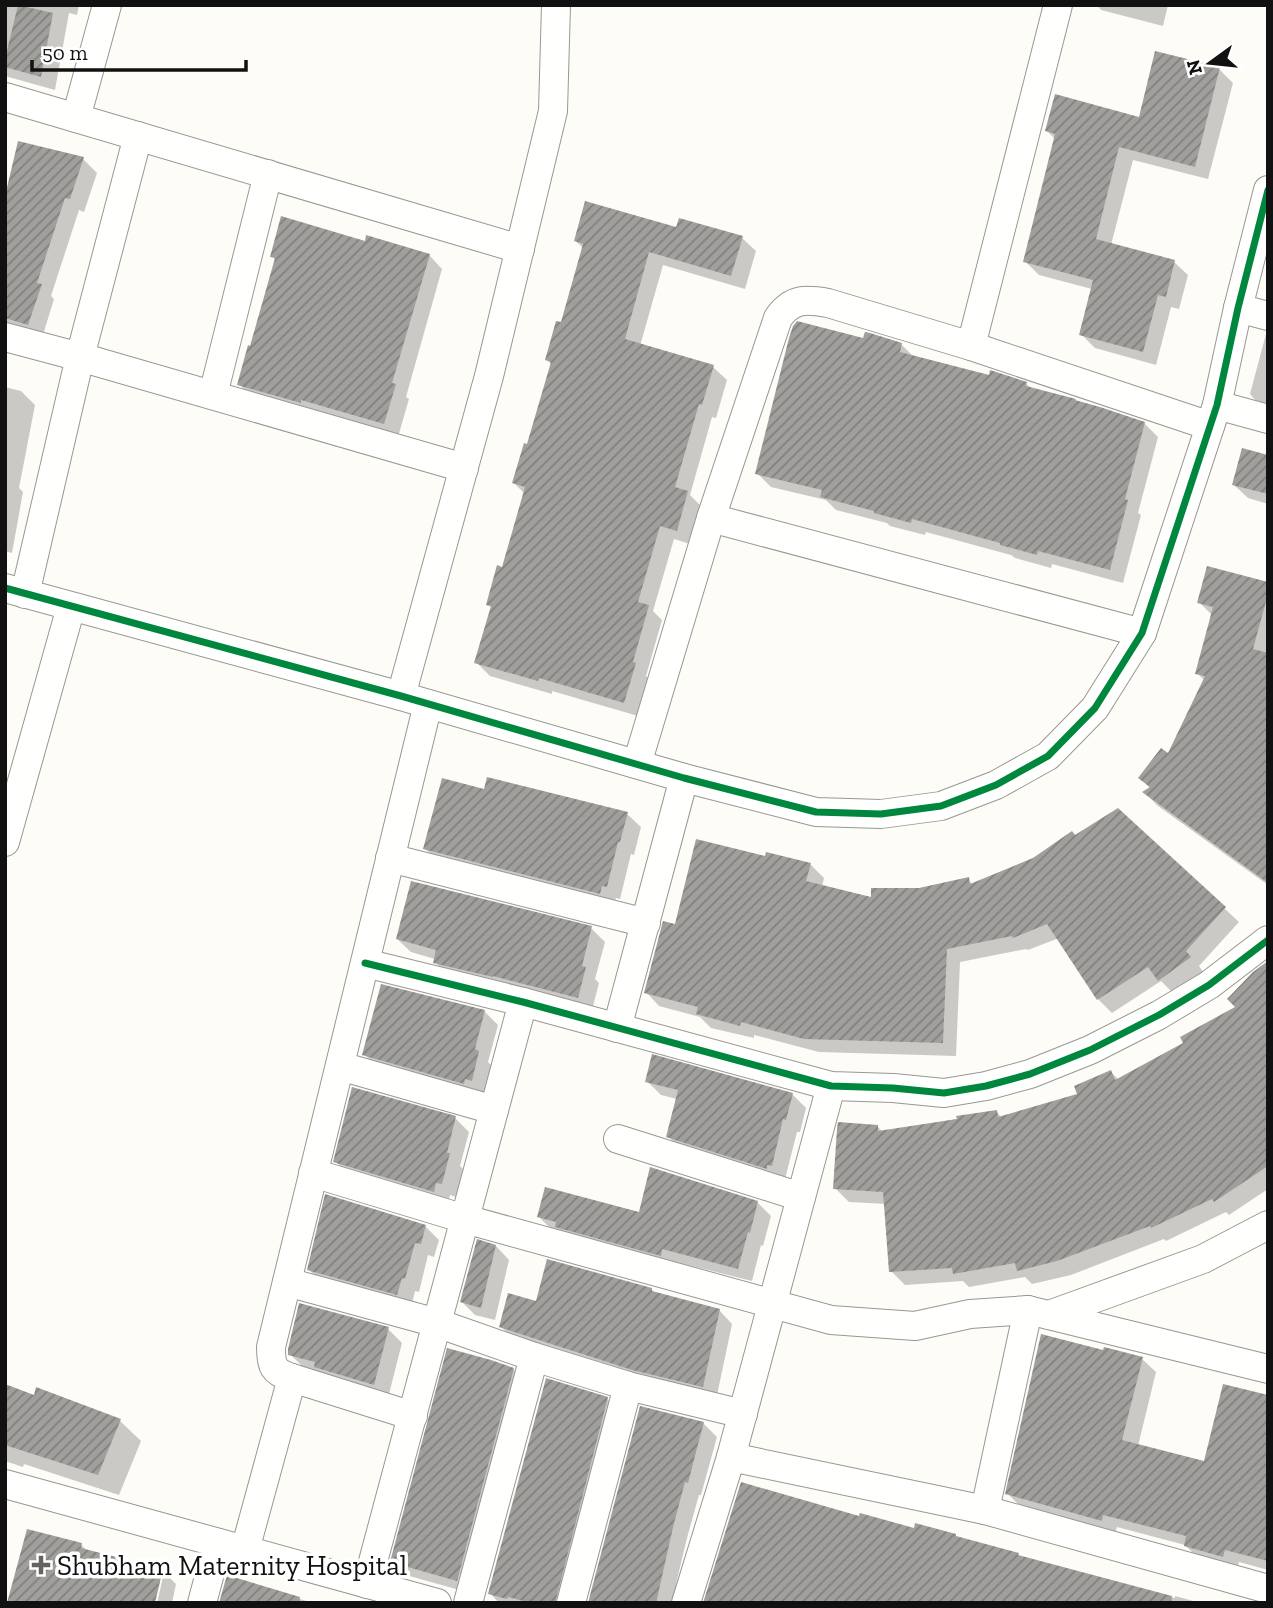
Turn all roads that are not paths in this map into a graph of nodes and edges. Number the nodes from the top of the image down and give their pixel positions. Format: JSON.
{"nodes":[{"id":1,"x":107,"y":5,"type":"edge"},
{"id":2,"x":556,"y":5,"type":"edge"},
{"id":3,"x":1058,"y":5,"type":"edge"},
{"id":4,"x":5,"y":97,"type":"edge"},
{"id":5,"x":76,"y":118,"type":"junction"},
{"id":6,"x":138,"y":136,"type":"junction"},
{"id":7,"x":268,"y":174,"type":"junction"},
{"id":8,"x":1266,"y":203,"type":"edge"},
{"id":9,"x":520,"y":248,"type":"junction"},
{"id":10,"x":1237,"y":307,"type":"junction"},
{"id":11,"x":1268,"y":316,"type":"edge"},
{"id":12,"x":5,"y":337,"type":"edge"},
{"id":13,"x":971,"y":346,"type":"junction"},
{"id":14,"x":80,"y":357,"type":"junction"},
{"id":15,"x":214,"y":395,"type":"junction"},
{"id":16,"x":1214,"y":415,"type":"junction"},
{"id":17,"x":1268,"y":419,"type":"edge"},
{"id":18,"x":464,"y":468,"type":"junction"},
{"id":19,"x":711,"y":518,"type":"junction"},
{"id":20,"x":15,"y":591,"type":"edge"},
{"id":21,"x":71,"y":607,"type":"junction"},
{"id":22,"x":1142,"y":633,"type":"junction"},
{"id":23,"x":401,"y":696,"type":"junction"},
{"id":24,"x":428,"y":704,"type":"junction"},
{"id":25,"x":638,"y":764,"type":"junction"},
{"id":26,"x":684,"y":778,"type":"junction"},
{"id":27,"x":11,"y":801,"type":"edge"},
{"id":28,"x":5,"y":842,"type":"edge"},
{"id":29,"x":390,"y":858,"type":"junction"},
{"id":30,"x":646,"y":923,"type":"junction"},
{"id":31,"x":1268,"y":940,"type":"edge"},
{"id":32,"x":365,"y":963,"type":"junction"},
{"id":33,"x":523,"y":1002,"type":"junction"},
{"id":34,"x":617,"y":1028,"type":"junction"},
{"id":35,"x":340,"y":1066,"type":"junction"},
{"id":36,"x":831,"y":1086,"type":"junction"},
{"id":37,"x":494,"y":1110,"type":"junction"},
{"id":38,"x":618,"y":1139,"type":"dead end"},
{"id":39,"x":313,"y":1173,"type":"junction"},
{"id":40,"x":801,"y":1197,"type":"junction"},
{"id":41,"x":465,"y":1219,"type":"junction"},
{"id":42,"x":1268,"y":1225,"type":"edge"},
{"id":43,"x":287,"y":1282,"type":"junction"},
{"id":44,"x":772,"y":1304,"type":"junction"},
{"id":45,"x":1038,"y":1312,"type":"junction"},
{"id":46,"x":437,"y":1323,"type":"junction"},
{"id":47,"x":534,"y":1357,"type":"junction"},
{"id":48,"x":1268,"y":1369,"type":"edge"},
{"id":49,"x":292,"y":1378,"type":"junction"},
{"id":50,"x":628,"y":1386,"type":"junction"},
{"id":51,"x":743,"y":1414,"type":"junction"},
{"id":52,"x":413,"y":1416,"type":"junction"},
{"id":53,"x":731,"y":1457,"type":"junction"},
{"id":54,"x":6,"y":1489,"type":"edge"},
{"id":55,"x":985,"y":1510,"type":"junction"},
{"id":56,"x":218,"y":1543,"type":"junction"},
{"id":57,"x":245,"y":1550,"type":"junction"},
{"id":58,"x":367,"y":1584,"type":"junction"},
{"id":59,"x":1268,"y":1589,"type":"edge"},
{"id":60,"x":202,"y":1603,"type":"edge"},
{"id":61,"x":437,"y":1603,"type":"edge"},
{"id":62,"x":468,"y":1603,"type":"edge"},
{"id":63,"x":571,"y":1603,"type":"edge"},
{"id":64,"x":686,"y":1603,"type":"edge"}],
"edges":[{"from":1,"to":5,"type":"street"},
{"from":2,"to":9,"type":"street"},
{"from":3,"to":13,"type":"street"},
{"from":4,"to":5,"type":"street"},
{"from":5,"to":6,"type":"street"},
{"from":6,"to":7,"type":"street"},
{"from":6,"to":14,"type":"street"},
{"from":7,"to":9,"type":"street"},
{"from":7,"to":15,"type":"street"},
{"from":8,"to":10,"type":"street"},
{"from":9,"to":18,"type":"street"},
{"from":10,"to":11,"type":"street"},
{"from":10,"to":16,"type":"street"},
{"from":12,"to":14,"type":"street"},
{"from":13,"to":16,"type":"street"},
{"from":13,"to":19,"type":"street"},
{"from":14,"to":15,"type":"street"},
{"from":14,"to":20,"type":"street"},
{"from":15,"to":18,"type":"street"},
{"from":16,"to":17,"type":"street"},
{"from":16,"to":22,"type":"street"},
{"from":18,"to":23,"type":"street"},
{"from":19,"to":22,"type":"street"},
{"from":19,"to":25,"type":"street"},
{"from":20,"to":21,"type":"street"},
{"from":21,"to":23,"type":"street"},
{"from":21,"to":27,"type":"street"},
{"from":22,"to":26,"type":"street"},
{"from":23,"to":24,"type":"street"},
{"from":24,"to":25,"type":"street"},
{"from":24,"to":29,"type":"street"},
{"from":25,"to":26,"type":"street"},
{"from":26,"to":30,"type":"street"},
{"from":27,"to":28,"type":"street"},
{"from":29,"to":30,"type":"street"},
{"from":29,"to":32,"type":"street"},
{"from":30,"to":34,"type":"street"},
{"from":31,"to":36,"type":"street"},
{"from":32,"to":33,"type":"street"},
{"from":32,"to":35,"type":"street"},
{"from":33,"to":34,"type":"street"},
{"from":33,"to":37,"type":"street"},
{"from":34,"to":36,"type":"street"},
{"from":35,"to":37,"type":"street"},
{"from":35,"to":39,"type":"street"},
{"from":36,"to":40,"type":"street"},
{"from":37,"to":41,"type":"street"},
{"from":38,"to":40,"type":"street"},
{"from":39,"to":41,"type":"street"},
{"from":39,"to":43,"type":"street"},
{"from":40,"to":44,"type":"street"},
{"from":41,"to":44,"type":"street"},
{"from":41,"to":46,"type":"street"},
{"from":42,"to":45,"type":"street"},
{"from":43,"to":46,"type":"street"},
{"from":43,"to":49,"type":"street"},
{"from":44,"to":45,"type":"street"},
{"from":44,"to":51,"type":"street"},
{"from":45,"to":48,"type":"street"},
{"from":45,"to":55,"type":"street"},
{"from":46,"to":47,"type":"street"},
{"from":46,"to":52,"type":"street"},
{"from":47,"to":50,"type":"street"},
{"from":47,"to":62,"type":"street"},
{"from":49,"to":52,"type":"street"},
{"from":49,"to":57,"type":"street"},
{"from":50,"to":51,"type":"street"},
{"from":50,"to":63,"type":"street"},
{"from":51,"to":53,"type":"street"},
{"from":52,"to":58,"type":"street"},
{"from":53,"to":55,"type":"street"},
{"from":53,"to":64,"type":"street"},
{"from":54,"to":56,"type":"street"},
{"from":55,"to":59,"type":"street"},
{"from":56,"to":57,"type":"street"},
{"from":56,"to":60,"type":"street"},
{"from":57,"to":58,"type":"street"},
{"from":58,"to":61,"type":"street"}]}
